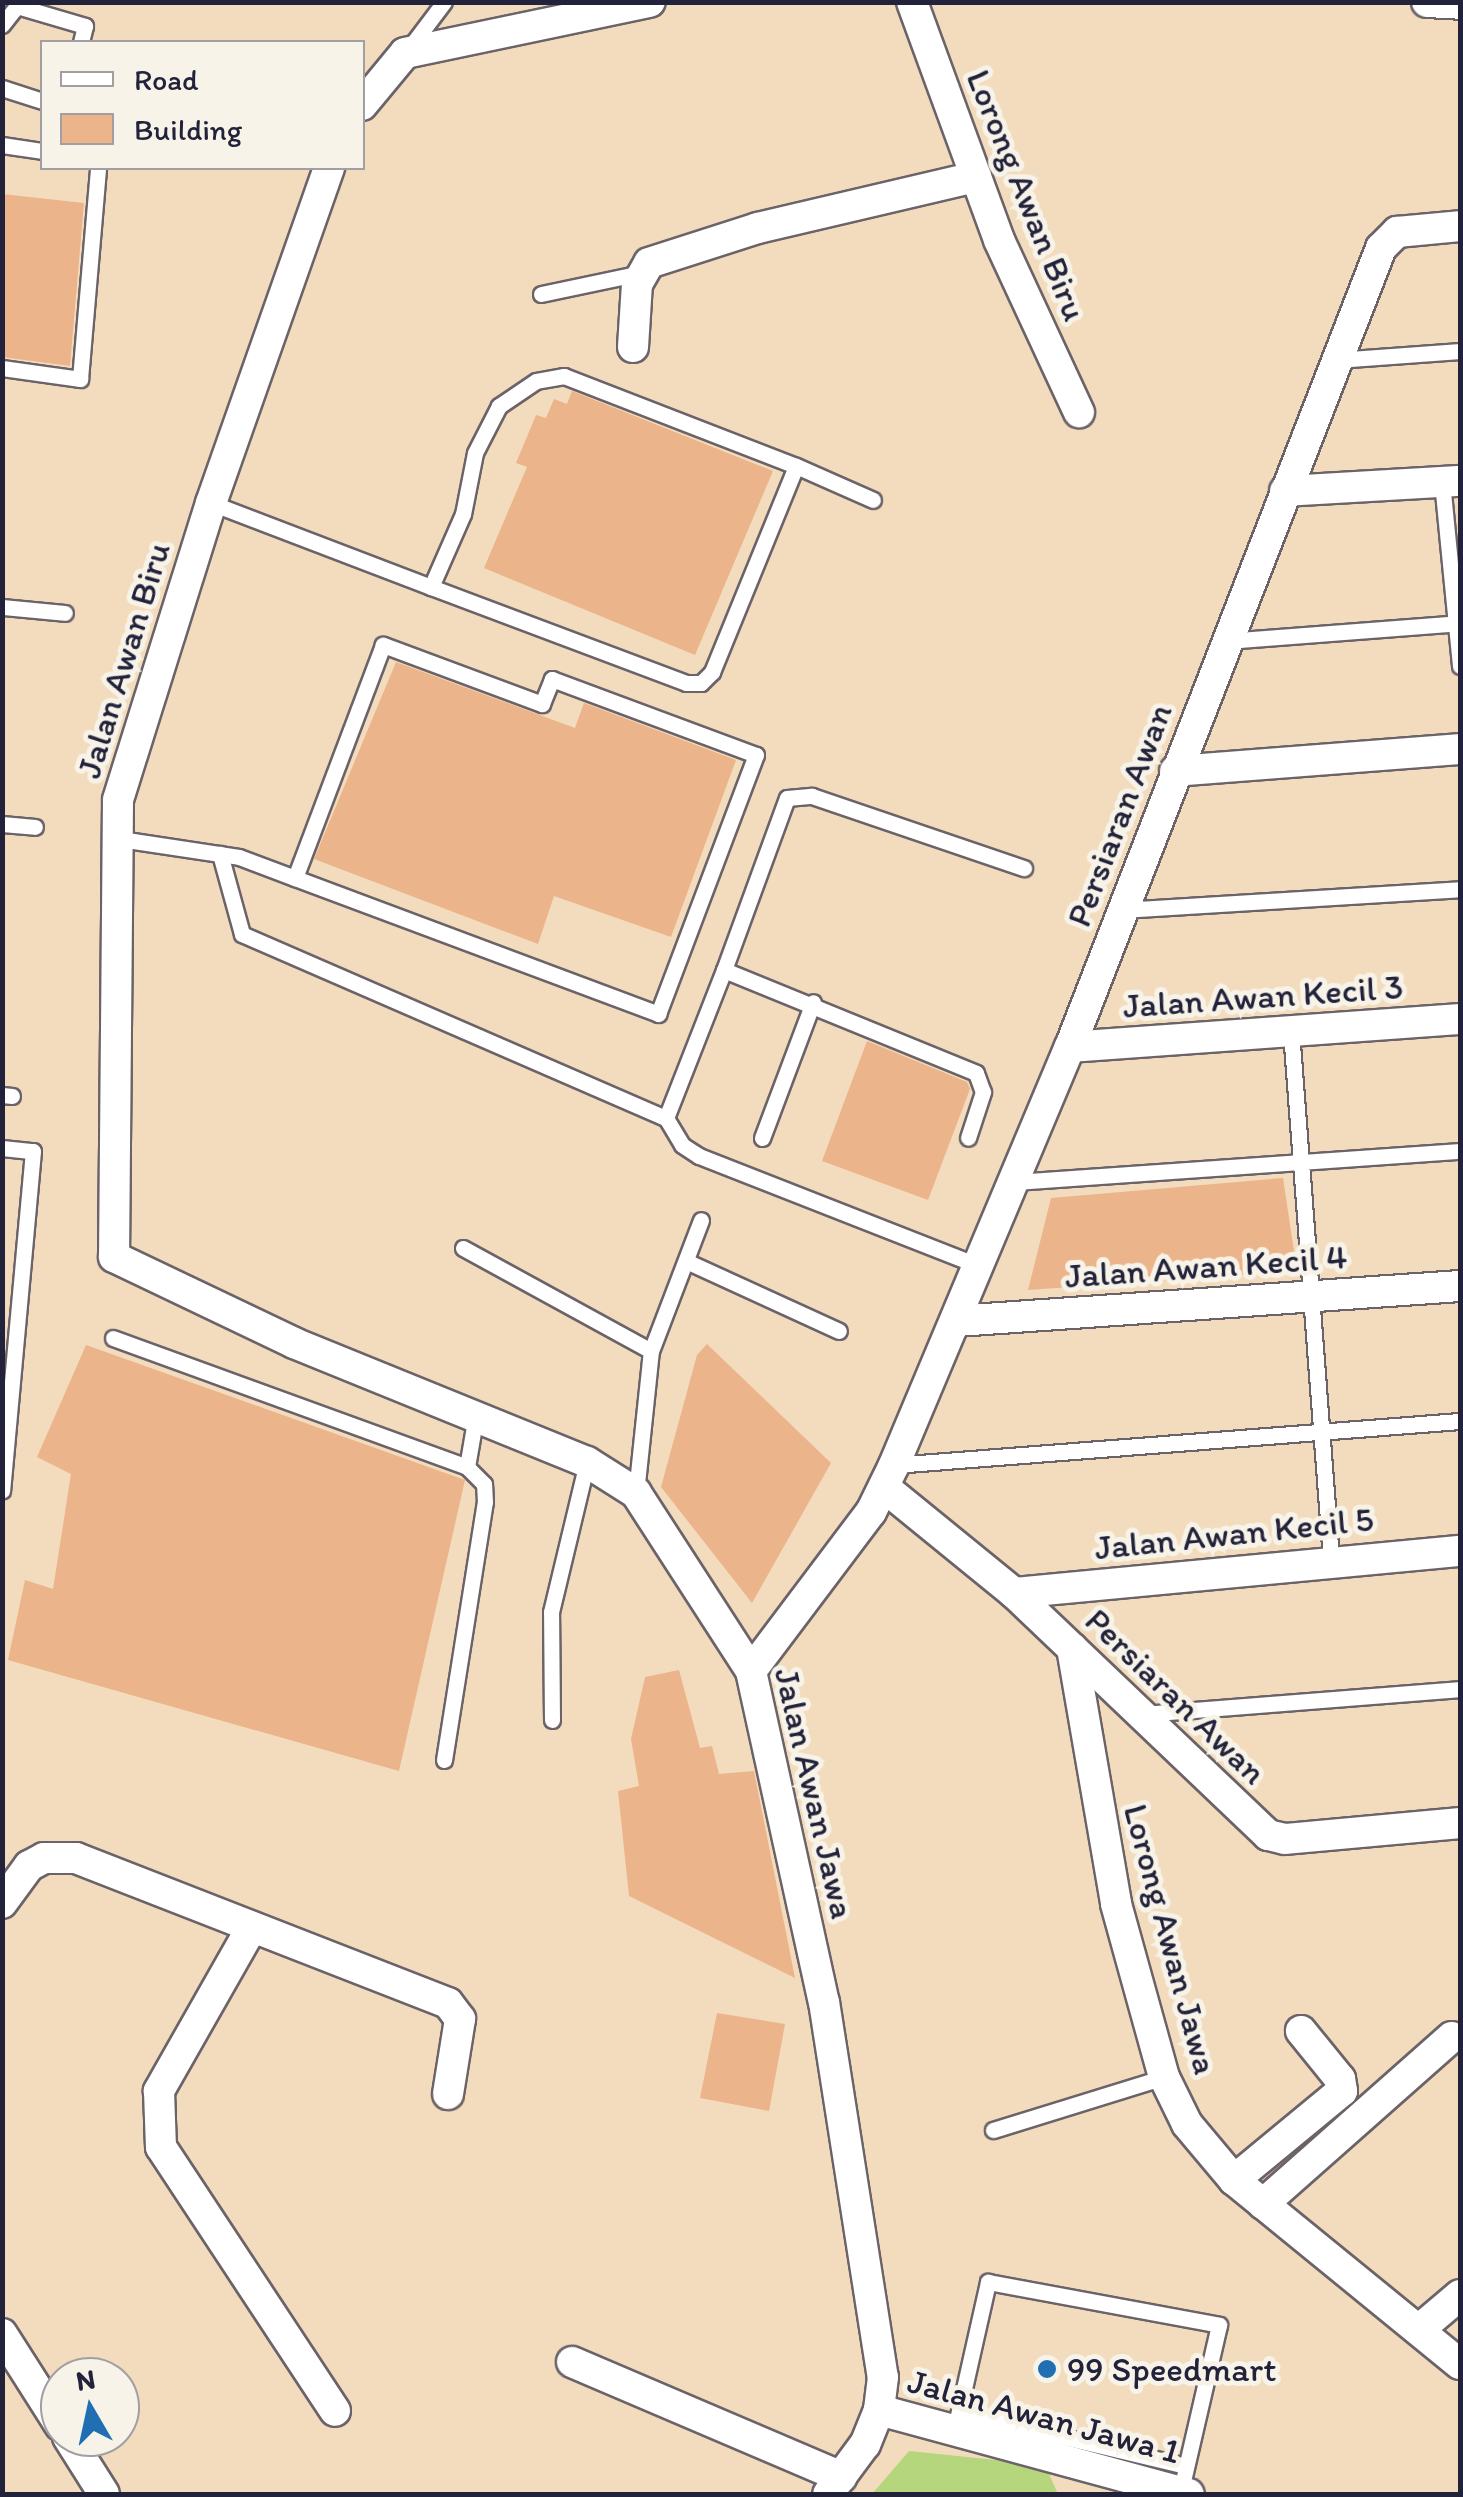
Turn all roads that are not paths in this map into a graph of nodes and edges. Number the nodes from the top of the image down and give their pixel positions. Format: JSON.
{"nodes":[{"id":1,"x":444,"y":2,"type":"edge"},
{"id":2,"x":650,"y":2,"type":"edge"},
{"id":3,"x":912,"y":2,"type":"edge"},
{"id":4,"x":1427,"y":2,"type":"edge"},
{"id":5,"x":1460,"y":4,"type":"edge"},
{"id":6,"x":2,"y":24,"type":"edge"},
{"id":7,"x":81,"y":40,"type":"edge"},
{"id":8,"x":405,"y":53,"type":"junction"},
{"id":9,"x":2,"y":88,"type":"edge"},
{"id":10,"x":40,"y":100,"type":"edge"},
{"id":11,"x":365,"y":101,"type":"edge"},
{"id":12,"x":2,"y":146,"type":"edge"},
{"id":13,"x":40,"y":151,"type":"edge"},
{"id":14,"x":98,"y":170,"type":"edge"},
{"id":15,"x":328,"y":170,"type":"edge"},
{"id":16,"x":976,"y":177,"type":"junction"},
{"id":17,"x":1460,"y":226,"type":"edge"},
{"id":18,"x":641,"y":272,"type":"junction"},
{"id":19,"x":541,"y":294,"type":"dead end"},
{"id":20,"x":633,"y":346,"type":"dead end"},
{"id":21,"x":1460,"y":351,"type":"edge"},
{"id":22,"x":1337,"y":360,"type":"junction"},
{"id":23,"x":2,"y":368,"type":"edge"},
{"id":24,"x":1079,"y":412,"type":"dead end"},
{"id":25,"x":796,"y":466,"type":"junction"},
{"id":26,"x":1452,"y":481,"type":"edge"},
{"id":27,"x":1285,"y":492,"type":"junction"},
{"id":28,"x":873,"y":500,"type":"dead end"},
{"id":29,"x":211,"y":503,"type":"junction"},
{"id":30,"x":432,"y":587,"type":"junction"},
{"id":31,"x":2,"y":607,"type":"edge"},
{"id":32,"x":66,"y":613,"type":"dead end"},
{"id":33,"x":1459,"y":623,"type":"edge"},
{"id":34,"x":1226,"y":641,"type":"junction"},
{"id":35,"x":1460,"y":666,"type":"edge"},
{"id":36,"x":1460,"y":748,"type":"edge"},
{"id":37,"x":1176,"y":771,"type":"junction"},
{"id":38,"x":2,"y":824,"type":"edge"},
{"id":39,"x":35,"y":827,"type":"dead end"},
{"id":40,"x":120,"y":839,"type":"junction"},
{"id":41,"x":220,"y":854,"type":"junction"},
{"id":42,"x":1024,"y":868,"type":"dead end"},
{"id":43,"x":295,"y":878,"type":"junction"},
{"id":44,"x":1460,"y":889,"type":"edge"},
{"id":45,"x":1121,"y":910,"type":"junction"},
{"id":46,"x":724,"y":970,"type":"junction"},
{"id":47,"x":813,"y":1002,"type":"junction"},
{"id":48,"x":1460,"y":1019,"type":"edge"},
{"id":49,"x":1291,"y":1032,"type":"junction"},
{"id":50,"x":1070,"y":1047,"type":"junction"},
{"id":51,"x":666,"y":1118,"type":"junction"},
{"id":52,"x":762,"y":1138,"type":"dead end"},
{"id":53,"x":968,"y":1138,"type":"dead end"},
{"id":54,"x":2,"y":1148,"type":"edge"},
{"id":55,"x":1460,"y":1151,"type":"edge"},
{"id":56,"x":1301,"y":1162,"type":"junction"},
{"id":57,"x":1014,"y":1182,"type":"junction"},
{"id":58,"x":702,"y":1220,"type":"dead end"},
{"id":59,"x":463,"y":1248,"type":"dead end"},
{"id":60,"x":114,"y":1257,"type":"joint"},
{"id":61,"x":686,"y":1261,"type":"junction"},
{"id":62,"x":982,"y":1266,"type":"junction"},
{"id":63,"x":1460,"y":1286,"type":"edge"},
{"id":64,"x":1311,"y":1296,"type":"junction"},
{"id":65,"x":957,"y":1320,"type":"junction"},
{"id":66,"x":838,"y":1331,"type":"dead end"},
{"id":67,"x":113,"y":1338,"type":"dead end"},
{"id":68,"x":652,"y":1351,"type":"junction"},
{"id":69,"x":476,"y":1412,"type":"junction"},
{"id":70,"x":1460,"y":1421,"type":"edge"},
{"id":71,"x":1322,"y":1432,"type":"junction"},
{"id":72,"x":588,"y":1462,"type":"junction"},
{"id":73,"x":467,"y":1467,"type":"junction"},
{"id":74,"x":889,"y":1476,"type":"junction"},
{"id":75,"x":2,"y":1491,"type":"edge"},
{"id":76,"x":636,"y":1493,"type":"junction"},
{"id":77,"x":1460,"y":1550,"type":"edge"},
{"id":78,"x":1332,"y":1559,"type":"junction"},
{"id":79,"x":1014,"y":1594,"type":"junction"},
{"id":80,"x":1072,"y":1648,"type":"junction"},
{"id":81,"x":751,"y":1670,"type":"junction"},
{"id":82,"x":1460,"y":1689,"type":"edge"},
{"id":83,"x":1140,"y":1714,"type":"junction"},
{"id":84,"x":552,"y":1720,"type":"dead end"},
{"id":85,"x":444,"y":1760,"type":"dead end"},
{"id":86,"x":1460,"y":1823,"type":"edge"},
{"id":87,"x":2,"y":1903,"type":"edge"},
{"id":88,"x":252,"y":1926,"type":"junction"},
{"id":89,"x":1301,"y":2031,"type":"dead end"},
{"id":90,"x":1452,"y":2037,"type":"dead end"},
{"id":91,"x":1164,"y":2077,"type":"junction"},
{"id":92,"x":448,"y":2094,"type":"dead end"},
{"id":93,"x":993,"y":2130,"type":"dead end"},
{"id":94,"x":1234,"y":2180,"type":"junction"},
{"id":95,"x":1264,"y":2204,"type":"junction"},
{"id":96,"x":1460,"y":2295,"type":"edge"},
{"id":97,"x":1421,"y":2328,"type":"junction"},
{"id":98,"x":2,"y":2334,"type":"edge"},
{"id":99,"x":572,"y":2362,"type":"dead end"},
{"id":100,"x":1460,"y":2364,"type":"edge"},
{"id":101,"x":40,"y":2394,"type":"edge"},
{"id":102,"x":879,"y":2410,"type":"junction"},
{"id":103,"x":335,"y":2411,"type":"dead end"},
{"id":104,"x":956,"y":2423,"type":"junction"},
{"id":105,"x":81,"y":2457,"type":"edge"},
{"id":106,"x":1185,"y":2483,"type":"edge"},
{"id":107,"x":835,"y":2486,"type":"edge"},
{"id":108,"x":104,"y":2494,"type":"edge"}],
"edges":[{"from":1,"to":8,"type":"lane"},
{"from":2,"to":8,"type":"street"},
{"from":3,"to":16,"type":"street","name":"Lorong Awan Biru"},
{"from":4,"to":5,"type":"street"},
{"from":6,"to":7,"type":"lane"},
{"from":8,"to":11,"type":"street"},
{"from":9,"to":10,"type":"lane"},
{"from":12,"to":13,"type":"lane"},
{"from":14,"to":23,"type":"lane"},
{"from":15,"to":29,"type":"street","name":"Jalan Awan Biru"},
{"from":16,"to":18,"type":"street"},
{"from":16,"to":24,"type":"street","name":"Lorong Awan Biru"},
{"from":17,"to":22,"type":"street","name":"Persiaran Awan"},
{"from":18,"to":19,"type":"lane"},
{"from":18,"to":20,"type":"street"},
{"from":21,"to":22,"type":"lane"},
{"from":22,"to":27,"type":"street","name":"Persiaran Awan"},
{"from":25,"to":28,"type":"lane"},
{"from":25,"to":30,"type":"lane"},
{"from":25,"to":30,"type":"lane"},
{"from":26,"to":27,"type":"street"},
{"from":26,"to":33,"type":"lane"},
{"from":27,"to":34,"type":"street","name":"Persiaran Awan"},
{"from":29,"to":30,"type":"lane"},
{"from":29,"to":40,"type":"street","name":"Jalan Awan Biru"},
{"from":31,"to":32,"type":"lane"},
{"from":33,"to":34,"type":"lane"},
{"from":33,"to":35,"type":"lane"},
{"from":34,"to":37,"type":"street","name":"Persiaran Awan"},
{"from":36,"to":37,"type":"street"},
{"from":37,"to":45,"type":"street","name":"Persiaran Awan"},
{"from":38,"to":39,"type":"lane"},
{"from":40,"to":41,"type":"lane"},
{"from":40,"to":60,"type":"street","name":"Jalan Awan Biru"},
{"from":41,"to":43,"type":"lane"},
{"from":41,"to":51,"type":"lane"},
{"from":42,"to":46,"type":"lane"},
{"from":43,"to":43,"type":"lane"},
{"from":44,"to":45,"type":"lane"},
{"from":45,"to":50,"type":"street","name":"Persiaran Awan"},
{"from":46,"to":47,"type":"lane"},
{"from":46,"to":51,"type":"lane"},
{"from":47,"to":52,"type":"lane"},
{"from":47,"to":53,"type":"lane"},
{"from":48,"to":49,"type":"street","name":"Jalan Awan Kecil 3"},
{"from":49,"to":50,"type":"street","name":"Jalan Awan Kecil 3"},
{"from":49,"to":56,"type":"lane"},
{"from":50,"to":57,"type":"street","name":"Persiaran Awan"},
{"from":51,"to":62,"type":"lane"},
{"from":54,"to":75,"type":"lane"},
{"from":55,"to":56,"type":"lane"},
{"from":56,"to":57,"type":"lane"},
{"from":56,"to":64,"type":"lane"},
{"from":57,"to":62,"type":"street","name":"Persiaran Awan"},
{"from":58,"to":61,"type":"lane"},
{"from":59,"to":68,"type":"lane"},
{"from":60,"to":69,"type":"street","name":"Jalan Awan Jawa"},
{"from":61,"to":66,"type":"lane"},
{"from":61,"to":68,"type":"lane"},
{"from":62,"to":65,"type":"street","name":"Persiaran Awan"},
{"from":63,"to":64,"type":"street","name":"Jalan Awan Kecil 4"},
{"from":64,"to":65,"type":"street","name":"Jalan Awan Kecil 4"},
{"from":64,"to":71,"type":"lane"},
{"from":65,"to":74,"type":"street","name":"Persiaran Awan"},
{"from":67,"to":73,"type":"lane"},
{"from":68,"to":76,"type":"lane"},
{"from":69,"to":72,"type":"street","name":"Jalan Awan Jawa"},
{"from":69,"to":73,"type":"lane"},
{"from":70,"to":71,"type":"lane"},
{"from":71,"to":74,"type":"lane"},
{"from":71,"to":78,"type":"lane"},
{"from":72,"to":76,"type":"street","name":"Jalan Awan Jawa"},
{"from":72,"to":84,"type":"lane"},
{"from":73,"to":85,"type":"lane"},
{"from":74,"to":79,"type":"street","name":"Persiaran Awan"},
{"from":74,"to":81,"type":"street","name":"Persiaran Awan"},
{"from":76,"to":81,"type":"street","name":"Jalan Awan Jawa"},
{"from":77,"to":78,"type":"street","name":"Jalan Awan Kecil 5"},
{"from":78,"to":79,"type":"street","name":"Jalan Awan Kecil 5"},
{"from":79,"to":80,"type":"street","name":"Persiaran Awan"},
{"from":80,"to":83,"type":"street","name":"Persiaran Awan"},
{"from":80,"to":91,"type":"street","name":"Lorong Awan Jawa"},
{"from":81,"to":102,"type":"street","name":"Jalan Awan Jawa"},
{"from":82,"to":83,"type":"lane"},
{"from":83,"to":86,"type":"street","name":"Persiaran Awan"},
{"from":87,"to":88,"type":"street"},
{"from":88,"to":92,"type":"street"},
{"from":88,"to":103,"type":"street"},
{"from":89,"to":94,"type":"street"},
{"from":90,"to":95,"type":"street"},
{"from":91,"to":93,"type":"lane"},
{"from":91,"to":94,"type":"street","name":"Lorong Awan Jawa"},
{"from":94,"to":95,"type":"street","name":"Lorong Awan Jawa"},
{"from":95,"to":97,"type":"street","name":"Lorong Awan Jawa"},
{"from":96,"to":97,"type":"street"},
{"from":97,"to":100,"type":"street","name":"Lorong Awan Jawa"},
{"from":98,"to":101,"type":"street"},
{"from":99,"to":107,"type":"street"},
{"from":102,"to":104,"type":"street","name":"Jalan Awan Jawa 1"},
{"from":102,"to":107,"type":"street"},
{"from":104,"to":106,"type":"street","name":"Jalan Awan Jawa 1"},
{"from":104,"to":106,"type":"lane"},
{"from":105,"to":108,"type":"street"}]}
